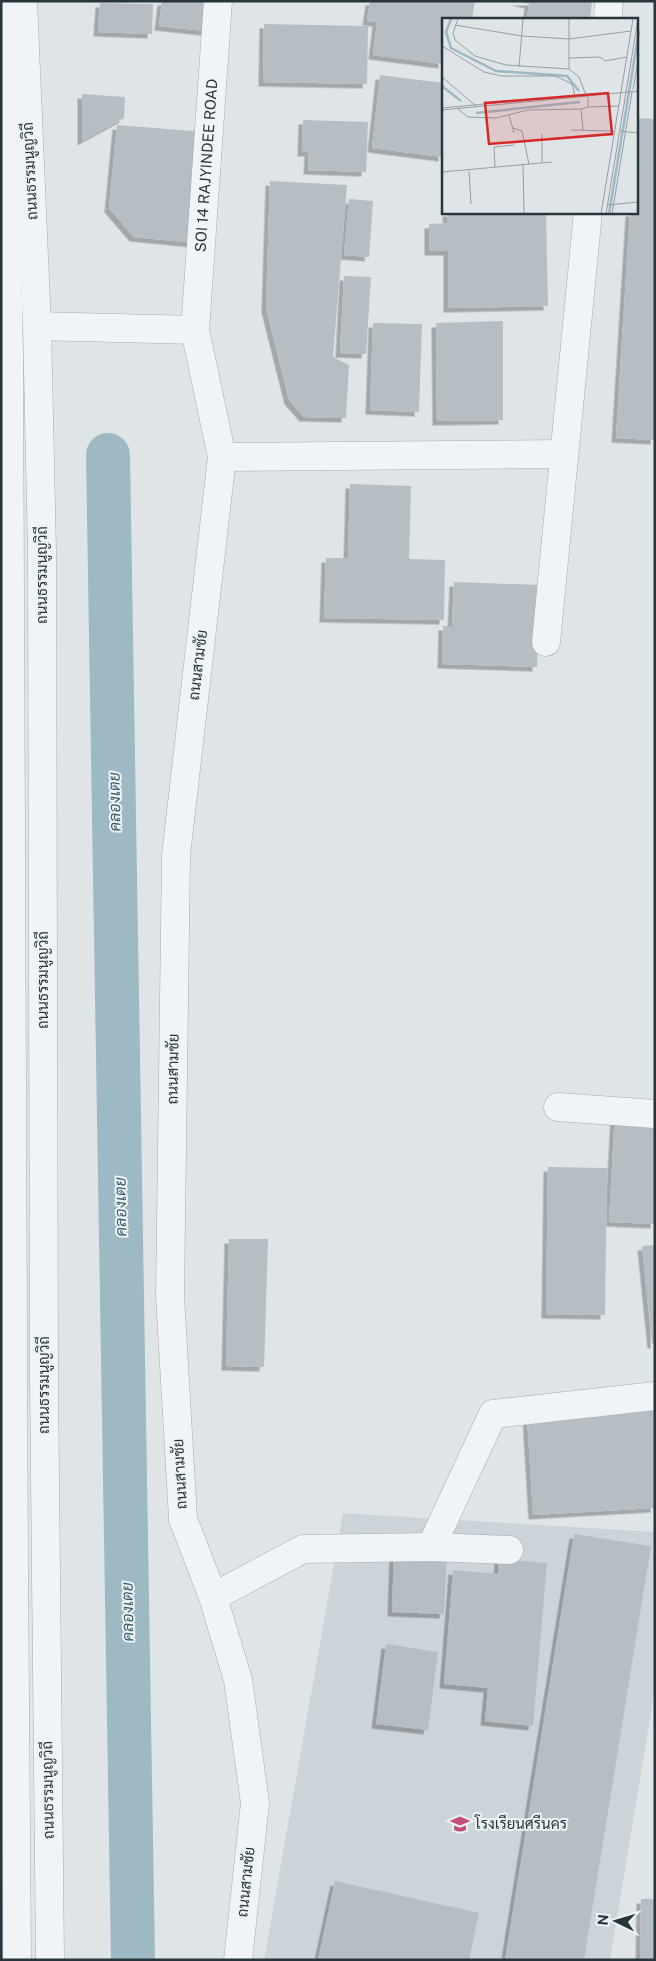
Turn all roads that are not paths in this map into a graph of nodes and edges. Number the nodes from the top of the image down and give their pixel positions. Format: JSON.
{"nodes":[{"id":1,"x":2,"y":1,"type":"edge"},
{"id":2,"x":23,"y":1,"type":"edge"},
{"id":3,"x":218,"y":1,"type":"edge"},
{"id":4,"x":609,"y":1,"type":"edge"},
{"id":5,"x":608,"y":18,"type":"edge"},
{"id":6,"x":588,"y":214,"type":"edge"},
{"id":7,"x":37,"y":326,"type":"junction"},
{"id":8,"x":196,"y":330,"type":"junction"},
{"id":9,"x":5,"y":356,"type":"edge"},
{"id":10,"x":564,"y":454,"type":"junction"},
{"id":11,"x":222,"y":457,"type":"junction"},
{"id":12,"x":6,"y":520,"type":"edge"},
{"id":13,"x":546,"y":642,"type":"dead end"},
{"id":14,"x":558,"y":1107,"type":"dead end"},
{"id":15,"x":655,"y":1114,"type":"edge"},
{"id":16,"x":655,"y":1396,"type":"edge"},
{"id":17,"x":431,"y":1547,"type":"junction"},
{"id":18,"x":509,"y":1550,"type":"dead end"},
{"id":19,"x":213,"y":1597,"type":"junction"},
{"id":20,"x":17,"y":1960,"type":"edge"},
{"id":21,"x":50,"y":1960,"type":"edge"},
{"id":22,"x":238,"y":1960,"type":"edge"}],
"edges":[{"from":1,"to":9,"type":"street","name":"ถนนธรรมนูญวิถี"},
{"from":2,"to":7,"type":"street","name":"ถนนธรรมนูญวิถี"},
{"from":3,"to":8,"type":"street","name":"SOI 14 RAJYINDEE ROAD"},
{"from":4,"to":5,"type":"street"},
{"from":6,"to":10,"type":"street"},
{"from":7,"to":8,"type":"street"},
{"from":7,"to":21,"type":"street","name":"ถนนธรรมนูญวิถี"},
{"from":8,"to":11,"type":"street","name":"ถนนสามชัย"},
{"from":9,"to":12,"type":"street","name":"ถนนธรรมนูญวิถี"},
{"from":10,"to":11,"type":"street"},
{"from":10,"to":13,"type":"street"},
{"from":11,"to":19,"type":"street","name":"ถนนสามชัย"},
{"from":12,"to":20,"type":"street","name":"ถนนธรรมนูญวิถี"},
{"from":14,"to":15,"type":"street"},
{"from":16,"to":17,"type":"street"},
{"from":17,"to":18,"type":"street"},
{"from":17,"to":19,"type":"street"},
{"from":19,"to":22,"type":"street","name":"ถนนสามชัย"}]}
